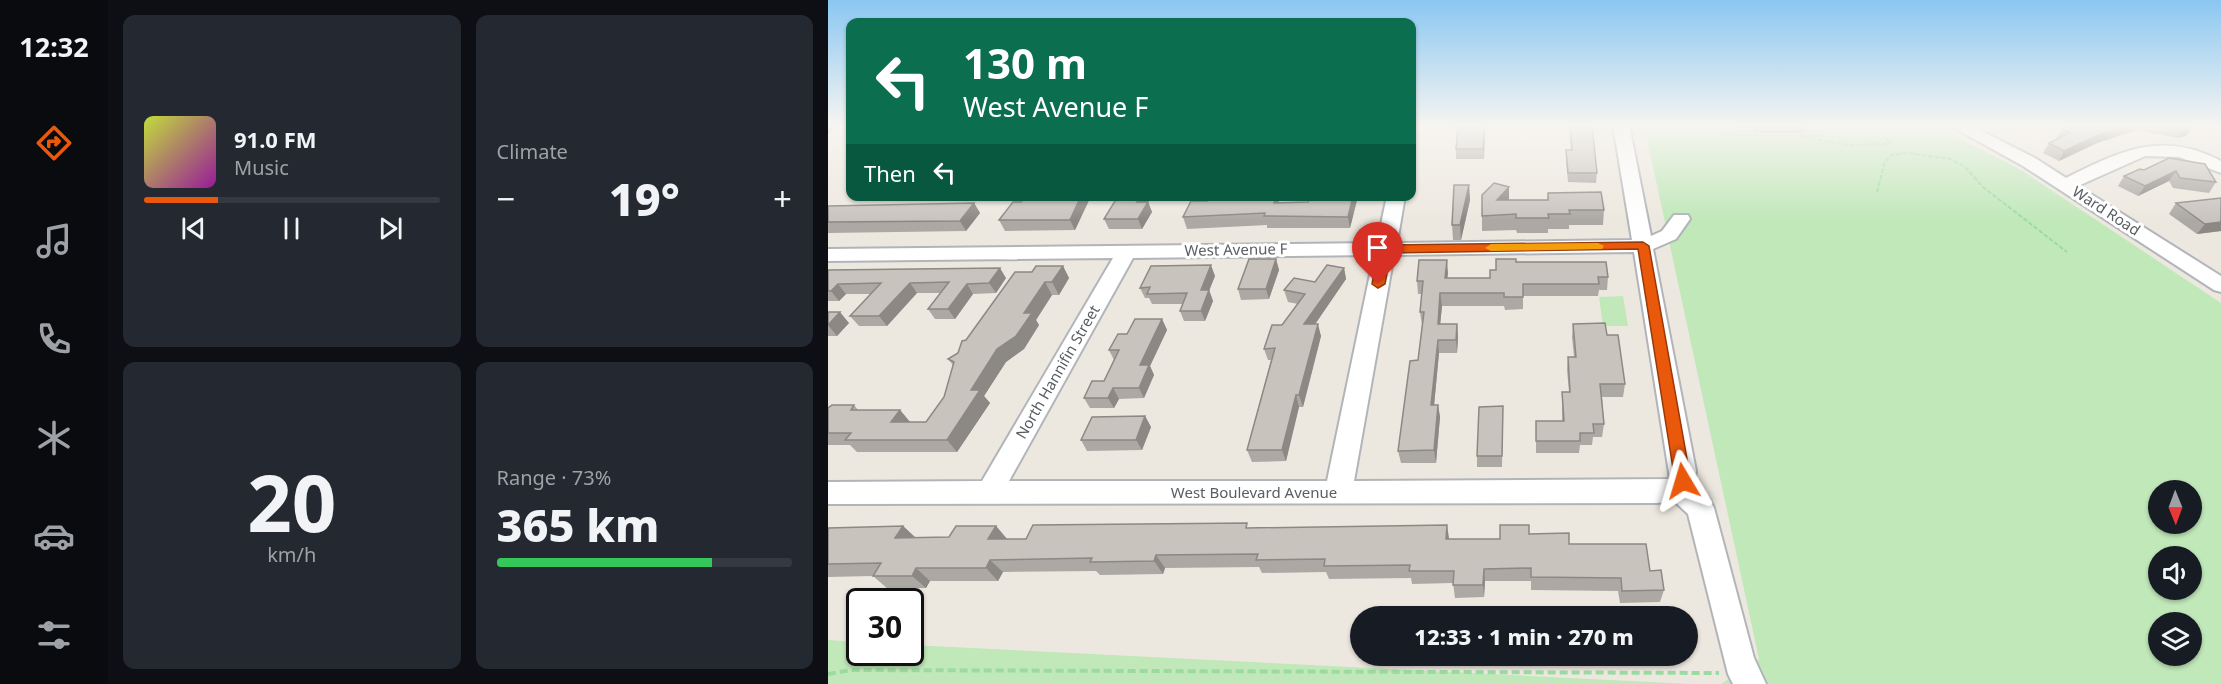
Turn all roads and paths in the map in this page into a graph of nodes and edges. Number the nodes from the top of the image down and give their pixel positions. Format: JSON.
{"nodes":[{"id":1,"x":1627,"y":157,"type":"edge"},
{"id":2,"x":1890,"y":157,"type":"edge"},
{"id":3,"x":1936,"y":157,"type":"edge"},
{"id":4,"x":2015,"y":157,"type":"edge"},
{"id":5,"x":2126,"y":157,"type":"edge"},
{"id":6,"x":2194,"y":157,"type":"edge"},
{"id":7,"x":2221,"y":168,"type":"edge"},
{"id":8,"x":2066,"y":185,"type":"junction"},
{"id":9,"x":1877,"y":192,"type":"dead end"},
{"id":10,"x":1395,"y":201,"type":"edge"},
{"id":11,"x":1681,"y":219,"type":"dead end"},
{"id":12,"x":1643,"y":246,"type":"junction"},
{"id":13,"x":1385,"y":249,"type":"junction"},
{"id":14,"x":1127,"y":251,"type":"junction"},
{"id":15,"x":2067,"y":252,"type":"dead end"},
{"id":16,"x":828,"y":255,"type":"edge"},
{"id":17,"x":2221,"y":285,"type":"edge"},
{"id":18,"x":1679,"y":489,"type":"junction"},
{"id":19,"x":828,"y":493,"type":"edge"},
{"id":20,"x":989,"y":493,"type":"junction"},
{"id":21,"x":1338,"y":493,"type":"junction"},
{"id":22,"x":1722,"y":672,"type":"dead end"},
{"id":23,"x":828,"y":674,"type":"edge"},
{"id":24,"x":1750,"y":684,"type":"edge"}],
"edges":[{"from":1,"to":12,"type":"street"},
{"from":2,"to":9,"type":"path"},
{"from":3,"to":15,"type":"path"},
{"from":4,"to":8,"type":"street","name":"Ward Road"},
{"from":5,"to":8,"type":"street"},
{"from":6,"to":7,"type":"street"},
{"from":8,"to":17,"type":"street","name":"Ward Road"},
{"from":10,"to":13,"type":"street"},
{"from":11,"to":12,"type":"street"},
{"from":12,"to":13,"type":"street","name":"West Avenue F"},
{"from":12,"to":18,"type":"street"},
{"from":13,"to":14,"type":"street","name":"West Avenue F"},
{"from":13,"to":21,"type":"street"},
{"from":14,"to":16,"type":"street","name":"West Avenue F"},
{"from":14,"to":20,"type":"street","name":"North Hannifin Street"},
{"from":18,"to":21,"type":"street","name":"West Boulevard Avenue"},
{"from":18,"to":24,"type":"street"},
{"from":19,"to":20,"type":"street","name":"West Boulevard Avenue"},
{"from":20,"to":21,"type":"street","name":"West Boulevard Avenue"},
{"from":22,"to":23,"type":"path"}]}
